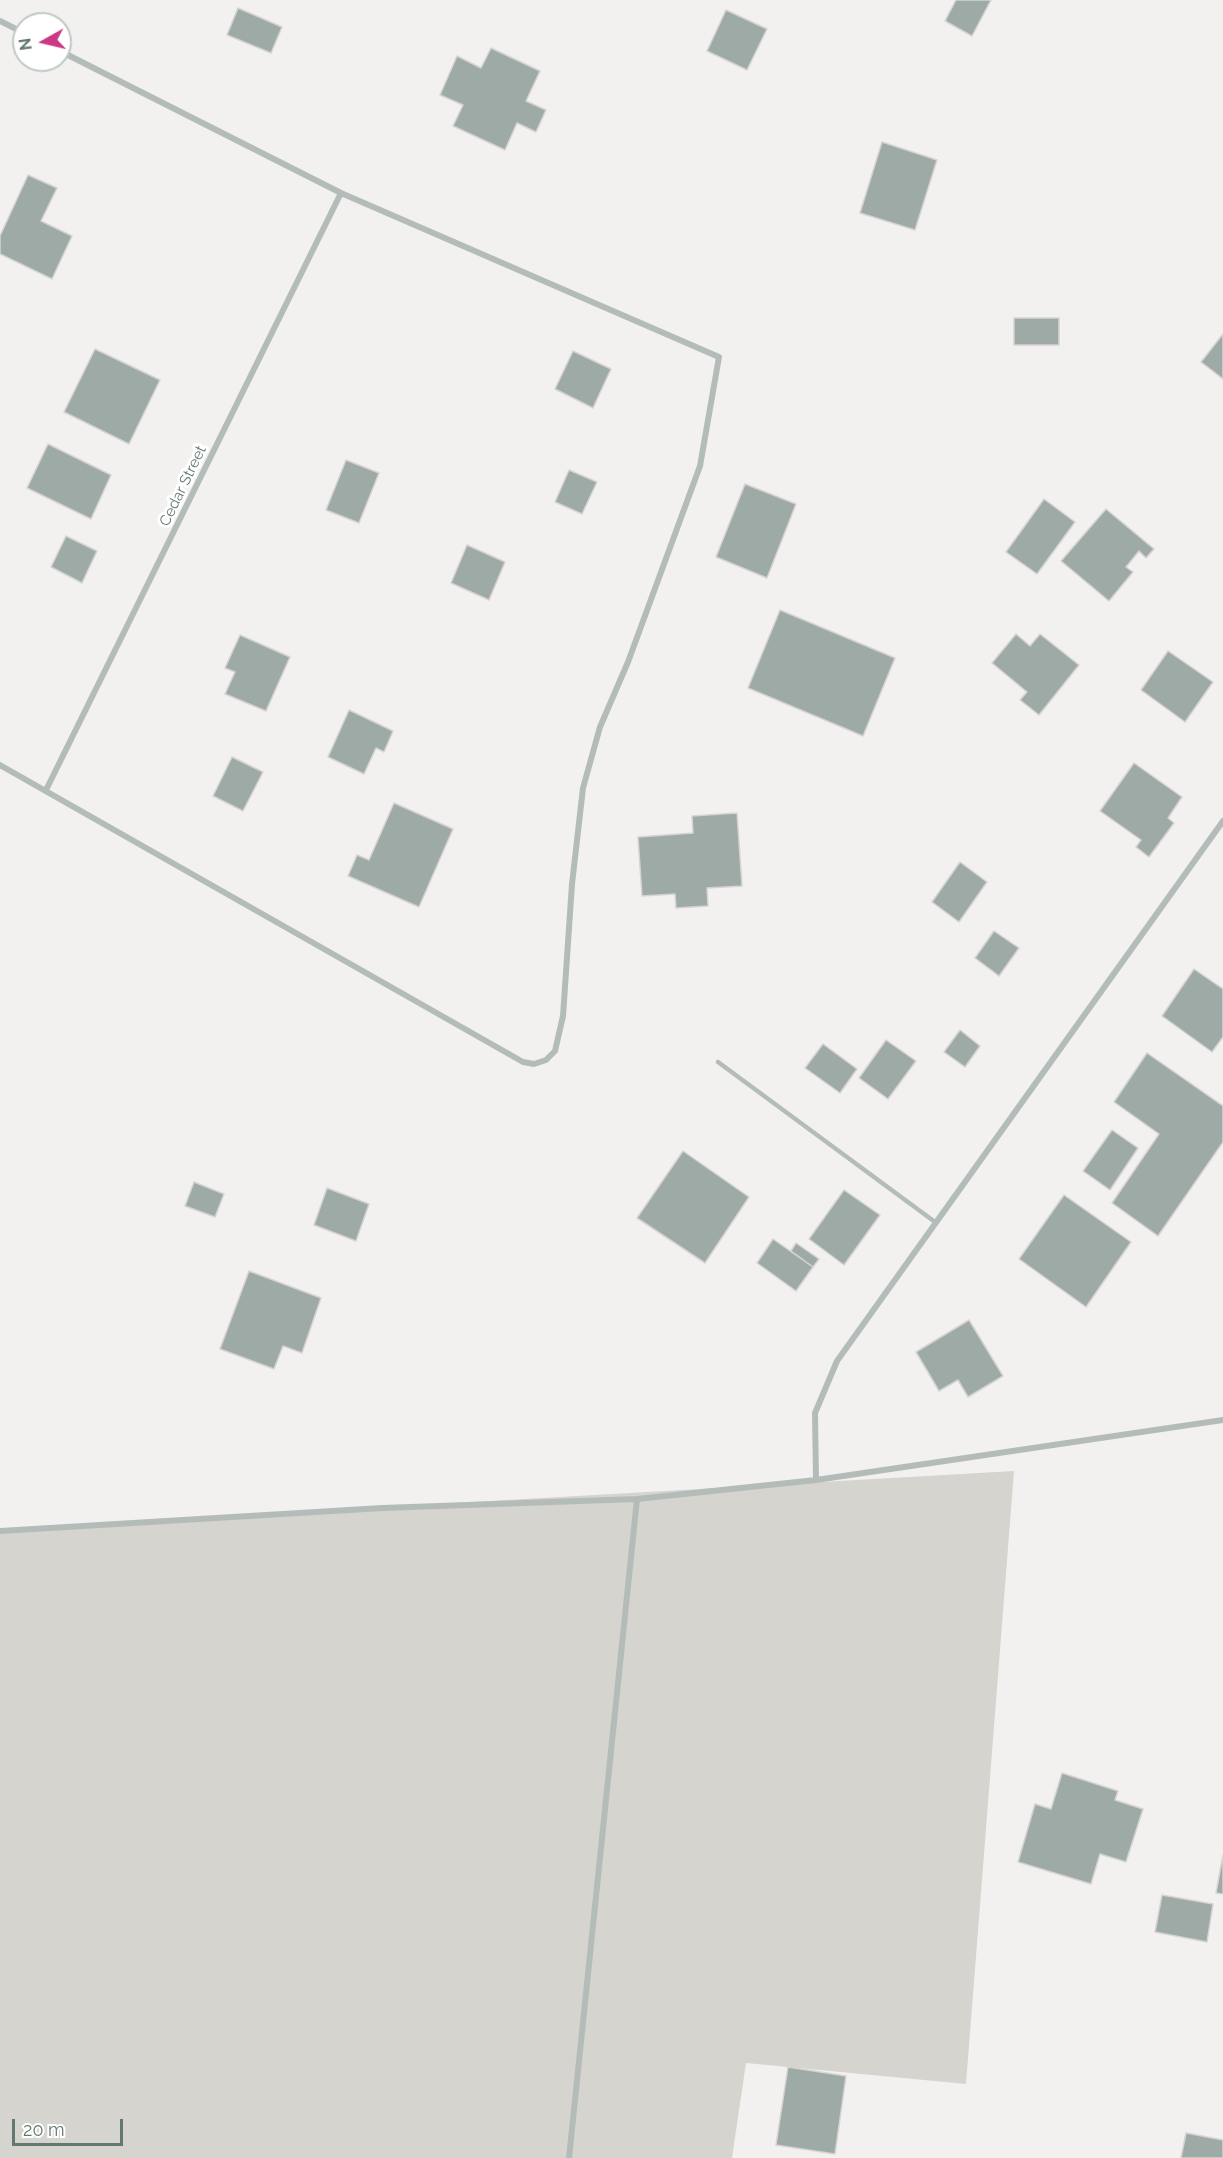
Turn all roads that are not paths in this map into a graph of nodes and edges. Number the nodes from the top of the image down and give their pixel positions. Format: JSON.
{"nodes":[{"id":1,"x":72,"y":57,"type":"edge"},
{"id":2,"x":341,"y":193,"type":"junction"},
{"id":3,"x":0,"y":765,"type":"edge"},
{"id":4,"x":46,"y":790,"type":"junction"},
{"id":5,"x":1223,"y":821,"type":"edge"},
{"id":6,"x":718,"y":1062,"type":"dead end"},
{"id":7,"x":935,"y":1222,"type":"junction"},
{"id":8,"x":1223,"y":1420,"type":"edge"},
{"id":9,"x":816,"y":1480,"type":"junction"},
{"id":10,"x":638,"y":1499,"type":"junction"},
{"id":11,"x":0,"y":1531,"type":"edge"},
{"id":12,"x":569,"y":2158,"type":"edge"}],
"edges":[{"from":1,"to":2,"type":"street"},
{"from":2,"to":4,"type":"street","name":"Cedar Street"},
{"from":2,"to":4,"type":"street"},
{"from":3,"to":4,"type":"street"},
{"from":5,"to":7,"type":"street"},
{"from":6,"to":7,"type":"lane"},
{"from":7,"to":9,"type":"street"},
{"from":8,"to":9,"type":"street"},
{"from":9,"to":10,"type":"street"},
{"from":10,"to":11,"type":"street"},
{"from":10,"to":12,"type":"street"}]}
